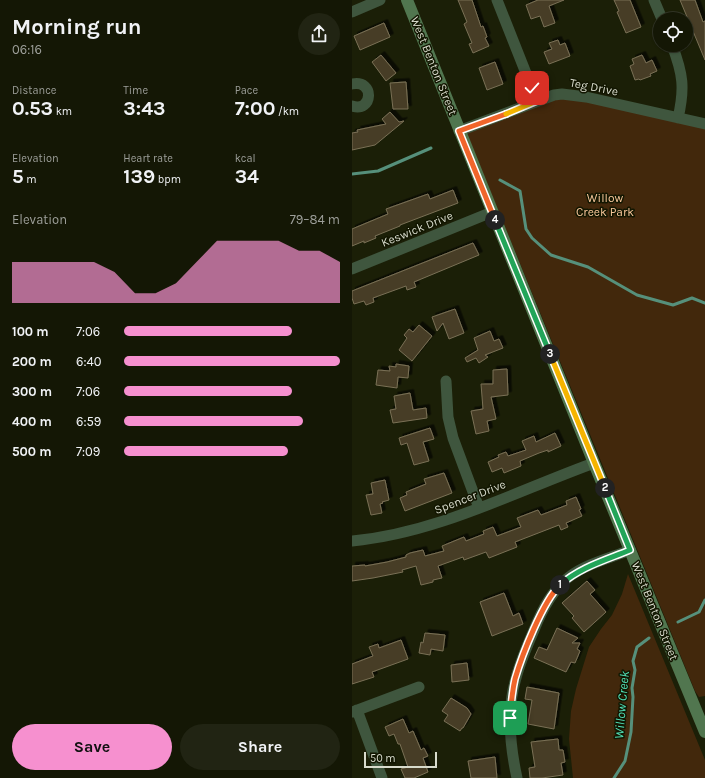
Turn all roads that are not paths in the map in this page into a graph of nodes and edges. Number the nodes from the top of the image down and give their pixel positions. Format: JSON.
{"nodes":[{"id":1,"x":380,"y":0,"type":"edge"},
{"id":2,"x":407,"y":0,"type":"edge"},
{"id":3,"x":497,"y":0,"type":"edge"},
{"id":4,"x":654,"y":0,"type":"edge"},
{"id":5,"x":352,"y":12,"type":"edge"},
{"id":6,"x":659,"y":12,"type":"edge"},
{"id":7,"x":675,"y":52,"type":"edge"},
{"id":8,"x":352,"y":84,"type":"edge"},
{"id":9,"x":537,"y":101,"type":"junction"},
{"id":10,"x":352,"y":106,"type":"edge"},
{"id":11,"x":678,"y":118,"type":"junction"},
{"id":12,"x":705,"y":124,"type":"edge"},
{"id":13,"x":459,"y":131,"type":"junction"},
{"id":14,"x":492,"y":212,"type":"junction"},
{"id":15,"x":352,"y":269,"type":"edge"},
{"id":16,"x":446,"y":382,"type":"dead end"},
{"id":17,"x":594,"y":463,"type":"junction"},
{"id":18,"x":479,"y":508,"type":"junction"},
{"id":19,"x":352,"y":541,"type":"edge"},
{"id":20,"x":630,"y":550,"type":"junction"},
{"id":21,"x":419,"y":687,"type":"dead end"},
{"id":22,"x":354,"y":711,"type":"edge"},
{"id":23,"x":704,"y":728,"type":"edge"},
{"id":24,"x":382,"y":778,"type":"edge"},
{"id":25,"x":517,"y":778,"type":"edge"}],
"edges":[{"from":1,"to":5,"type":"street"},
{"from":2,"to":13,"type":"street","name":"West Benton Street"},
{"from":3,"to":9,"type":"street"},
{"from":4,"to":6,"type":"street"},
{"from":7,"to":11,"type":"street"},
{"from":8,"to":10,"type":"street"},
{"from":9,"to":11,"type":"street","name":"Teg Drive"},
{"from":9,"to":13,"type":"street","name":"Teg Drive"},
{"from":11,"to":12,"type":"street","name":"Teg Drive"},
{"from":13,"to":14,"type":"street","name":"West Benton Street"},
{"from":14,"to":15,"type":"street","name":"Keswick Drive"},
{"from":14,"to":17,"type":"street","name":"West Benton Street"},
{"from":16,"to":18,"type":"street"},
{"from":17,"to":18,"type":"street","name":"Spencer Drive"},
{"from":17,"to":20,"type":"street","name":"West Benton Street"},
{"from":18,"to":19,"type":"street","name":"Spencer Drive"},
{"from":20,"to":23,"type":"street","name":"West Benton Street"},
{"from":20,"to":25,"type":"street"},
{"from":21,"to":22,"type":"street"},
{"from":22,"to":24,"type":"street"}]}
